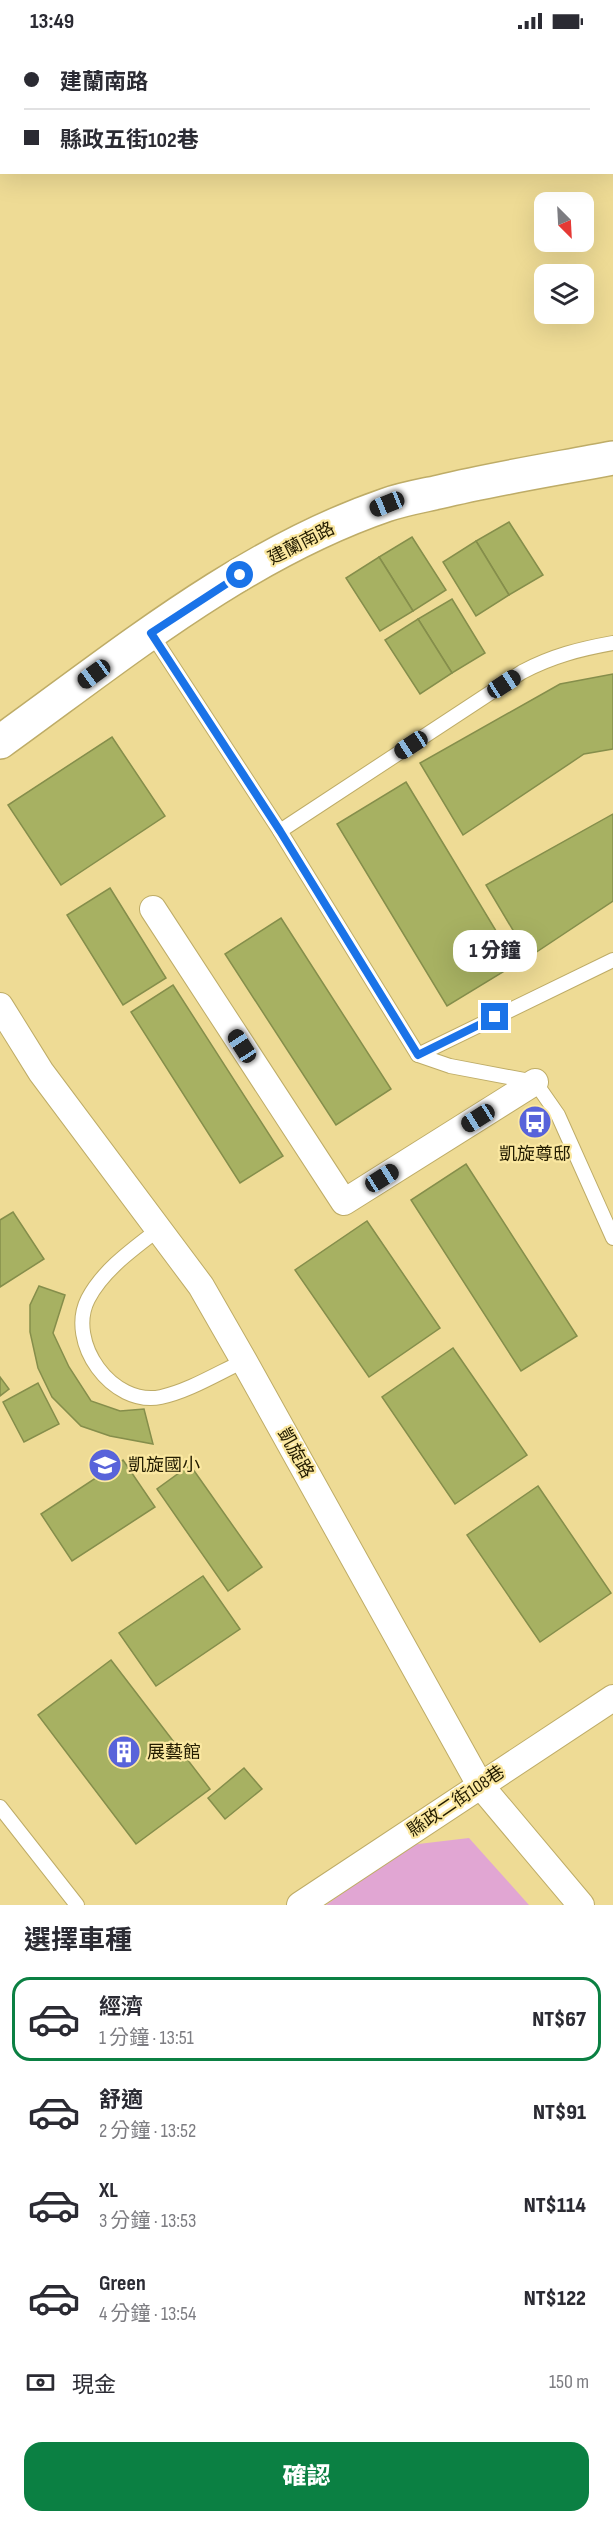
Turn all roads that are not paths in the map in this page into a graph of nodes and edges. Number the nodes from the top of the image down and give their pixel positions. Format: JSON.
{"nodes":[{"id":1,"x":613,"y":458,"type":"edge"},
{"id":2,"x":151,"y":633,"type":"junction"},
{"id":3,"x":613,"y":643,"type":"edge"},
{"id":4,"x":0,"y":742,"type":"edge"},
{"id":5,"x":280,"y":831,"type":"junction"},
{"id":6,"x":153,"y":909,"type":"dead end"},
{"id":7,"x":613,"y":960,"type":"edge"},
{"id":8,"x":0,"y":1006,"type":"edge"},
{"id":9,"x":418,"y":1055,"type":"junction"},
{"id":10,"x":535,"y":1082,"type":"junction"},
{"id":11,"x":159,"y":1229,"type":"junction"},
{"id":12,"x":613,"y":1238,"type":"edge"},
{"id":13,"x":244,"y":1361,"type":"junction"},
{"id":14,"x":613,"y":1698,"type":"edge"},
{"id":15,"x":480,"y":1785,"type":"junction"},
{"id":16,"x":0,"y":1807,"type":"edge"},
{"id":17,"x":77,"y":1905,"type":"edge"},
{"id":18,"x":300,"y":1905,"type":"edge"},
{"id":19,"x":581,"y":1905,"type":"edge"}],
"edges":[{"from":1,"to":2,"type":"street","name":"建蘭南路"},
{"from":2,"to":4,"type":"street","name":"建蘭南路"},
{"from":2,"to":5,"type":"lane"},
{"from":3,"to":5,"type":"lane"},
{"from":5,"to":9,"type":"lane"},
{"from":6,"to":10,"type":"street"},
{"from":7,"to":9,"type":"lane"},
{"from":8,"to":11,"type":"street","name":"凱旋路"},
{"from":9,"to":10,"type":"lane"},
{"from":10,"to":12,"type":"lane"},
{"from":11,"to":13,"type":"street","name":"凱旋路"},
{"from":11,"to":13,"type":"lane"},
{"from":13,"to":15,"type":"street","name":"凱旋路"},
{"from":14,"to":15,"type":"street","name":"縣政二街108巷"},
{"from":15,"to":18,"type":"street","name":"縣政二街108巷"},
{"from":15,"to":19,"type":"street","name":"凱旋路"},
{"from":16,"to":17,"type":"lane"}]}
